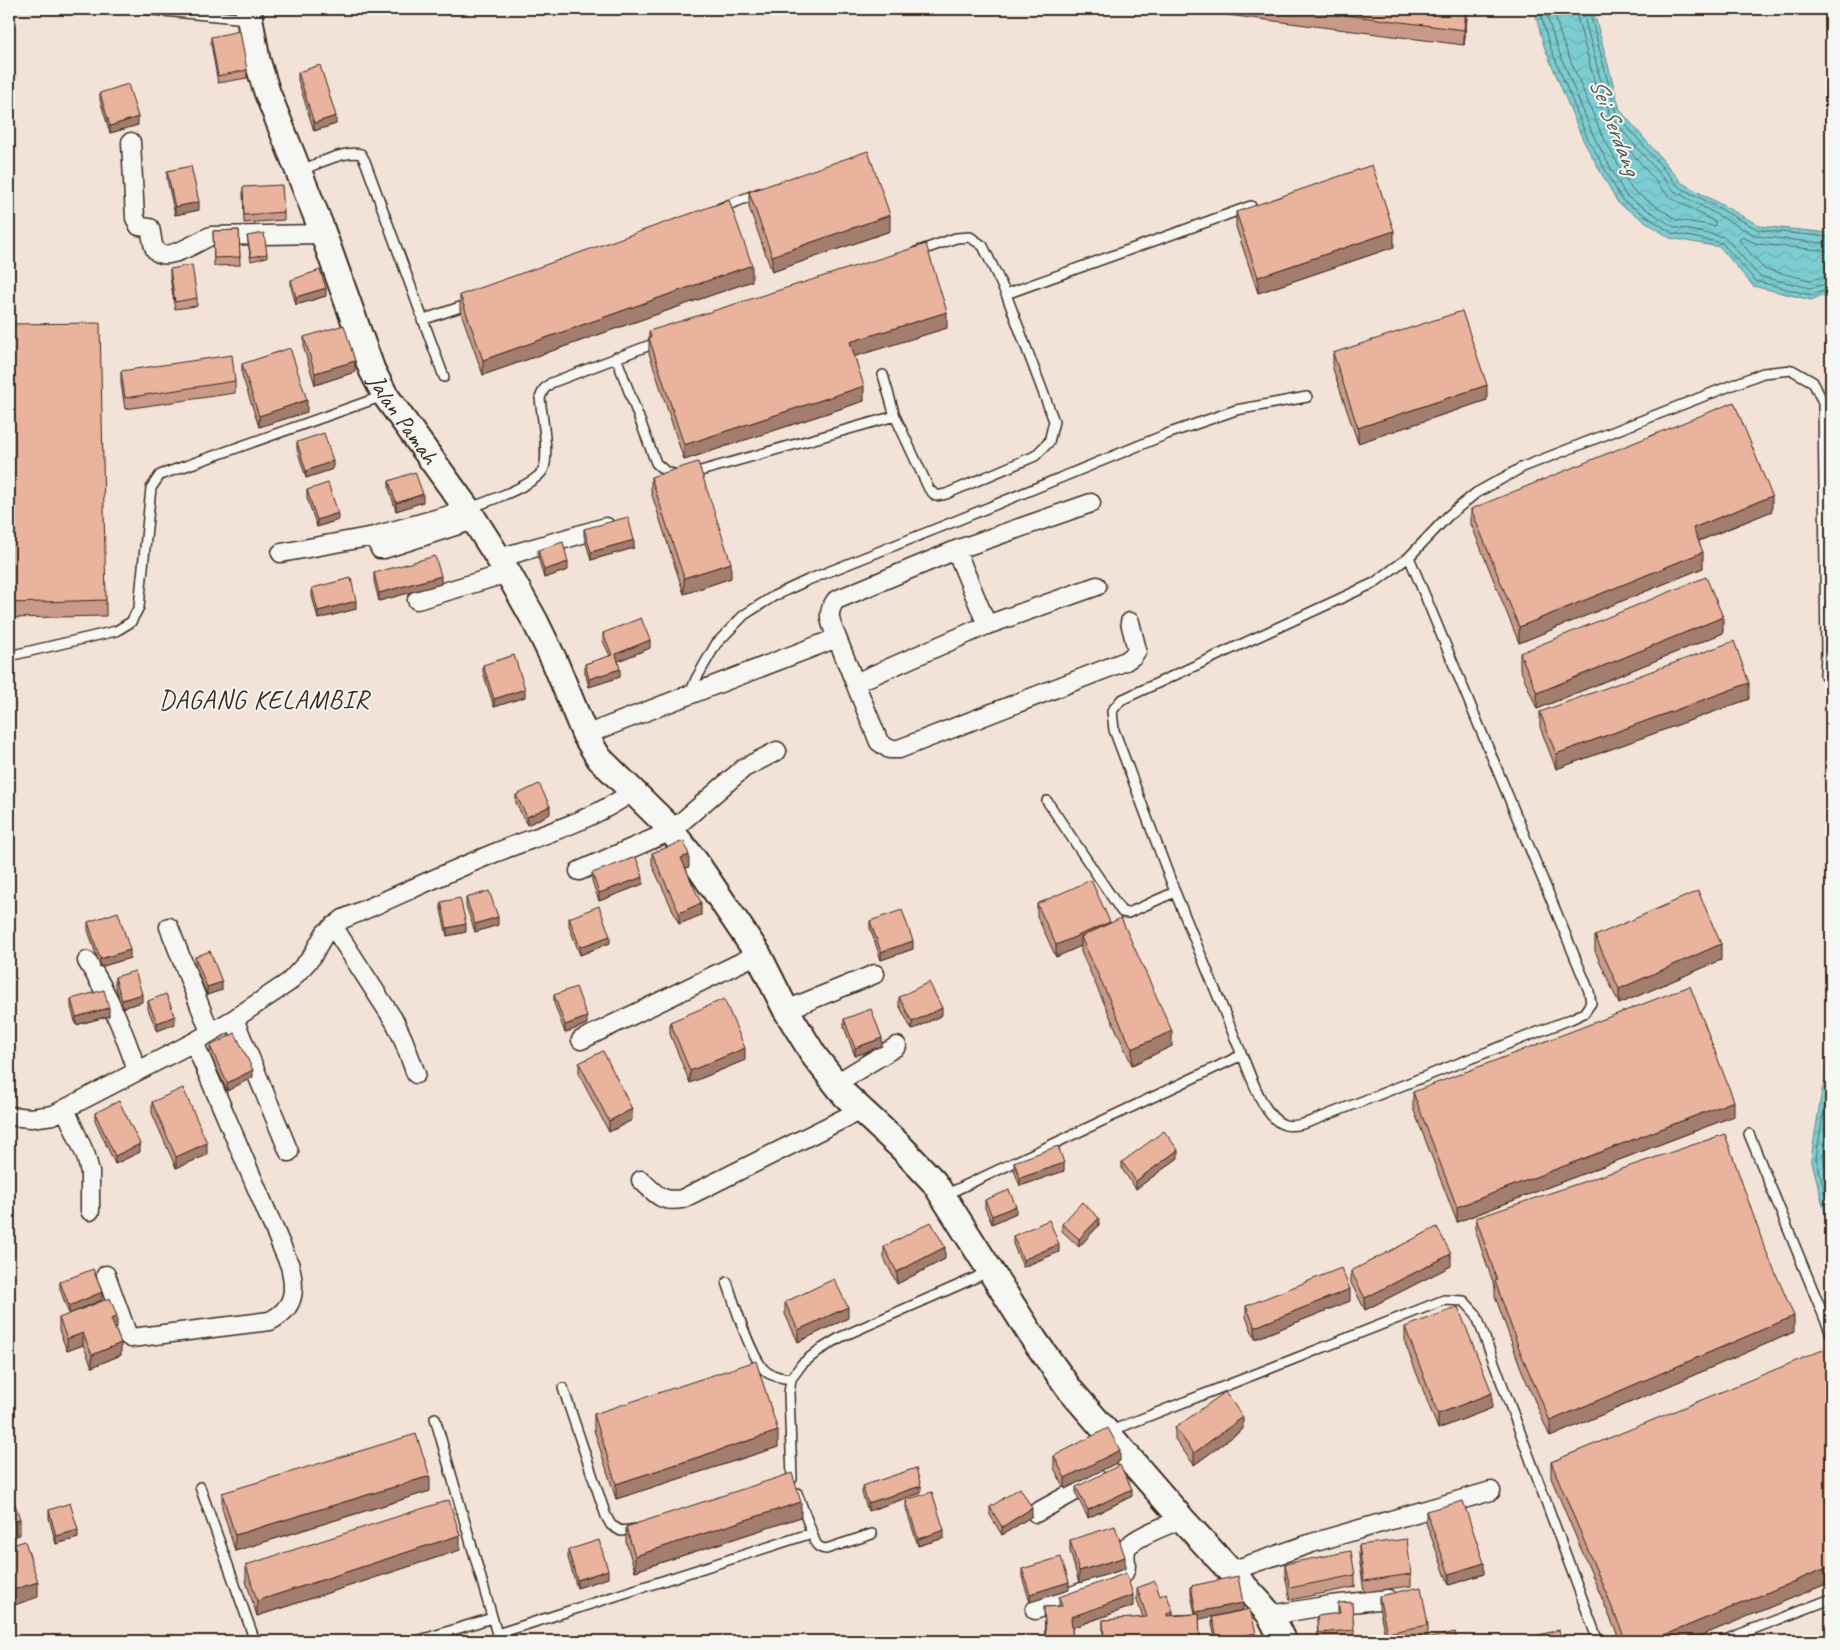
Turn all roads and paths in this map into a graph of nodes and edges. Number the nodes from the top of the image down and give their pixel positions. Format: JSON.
{"nodes":[{"id":1,"x":143,"y":9,"type":"edge"},
{"id":2,"x":249,"y":14,"type":"edge"},
{"id":3,"x":131,"y":142,"type":"dead end"},
{"id":4,"x":298,"y":171,"type":"junction"},
{"id":5,"x":771,"y":188,"type":"edge"},
{"id":6,"x":1252,"y":206,"type":"edge"},
{"id":7,"x":715,"y":209,"type":"edge"},
{"id":8,"x":323,"y":234,"type":"junction"},
{"id":9,"x":910,"y":254,"type":"edge"},
{"id":10,"x":1006,"y":294,"type":"junction"},
{"id":11,"x":485,"y":298,"type":"edge"},
{"id":12,"x":422,"y":320,"type":"junction"},
{"id":13,"x":671,"y":338,"type":"edge"},
{"id":14,"x":616,"y":357,"type":"junction"},
{"id":15,"x":883,"y":375,"type":"dead end"},
{"id":16,"x":444,"y":377,"type":"dead end"},
{"id":17,"x":385,"y":395,"type":"junction"},
{"id":18,"x":1307,"y":397,"type":"dead end"},
{"id":19,"x":895,"y":416,"type":"junction"},
{"id":20,"x":1091,"y":503,"type":"dead end"},
{"id":21,"x":471,"y":515,"type":"junction"},
{"id":22,"x":618,"y":523,"type":"edge"},
{"id":23,"x":956,"y":550,"type":"junction"},
{"id":24,"x":281,"y":553,"type":"dead end"},
{"id":25,"x":1409,"y":557,"type":"junction"},
{"id":26,"x":503,"y":566,"type":"junction"},
{"id":27,"x":1097,"y":586,"type":"dead end"},
{"id":28,"x":417,"y":600,"type":"dead end"},
{"id":29,"x":1130,"y":622,"type":"dead end"},
{"id":30,"x":987,"y":625,"type":"junction"},
{"id":31,"x":837,"y":638,"type":"junction"},
{"id":32,"x":9,"y":656,"type":"edge"},
{"id":33,"x":1825,"y":676,"type":"dead end"},
{"id":34,"x":856,"y":683,"type":"junction"},
{"id":35,"x":690,"y":694,"type":"junction"},
{"id":36,"x":585,"y":735,"type":"junction"},
{"id":37,"x":777,"y":751,"type":"dead end"},
{"id":38,"x":632,"y":792,"type":"junction"},
{"id":39,"x":1047,"y":801,"type":"dead end"},
{"id":40,"x":672,"y":831,"type":"junction"},
{"id":41,"x":579,"y":871,"type":"dead end"},
{"id":42,"x":1175,"y":892,"type":"junction"},
{"id":43,"x":333,"y":926,"type":"junction"},
{"id":44,"x":169,"y":927,"type":"dead end"},
{"id":45,"x":758,"y":954,"type":"junction"},
{"id":46,"x":87,"y":961,"type":"dead end"},
{"id":47,"x":875,"y":974,"type":"dead end"},
{"id":48,"x":786,"y":1010,"type":"junction"},
{"id":49,"x":234,"y":1019,"type":"junction"},
{"id":50,"x":210,"y":1032,"type":"junction"},
{"id":51,"x":581,"y":1040,"type":"dead end"},
{"id":52,"x":194,"y":1042,"type":"junction"},
{"id":53,"x":897,"y":1046,"type":"dead end"},
{"id":54,"x":1242,"y":1054,"type":"junction"},
{"id":55,"x":137,"y":1071,"type":"junction"},
{"id":56,"x":416,"y":1074,"type":"dead end"},
{"id":57,"x":834,"y":1084,"type":"junction"},
{"id":58,"x":65,"y":1109,"type":"junction"},
{"id":59,"x":861,"y":1110,"type":"junction"},
{"id":60,"x":9,"y":1116,"type":"edge"},
{"id":61,"x":1749,"y":1134,"type":"dead end"},
{"id":62,"x":289,"y":1152,"type":"dead end"},
{"id":63,"x":641,"y":1180,"type":"dead end"},
{"id":64,"x":944,"y":1196,"type":"junction"},
{"id":65,"x":90,"y":1211,"type":"dead end"},
{"id":66,"x":988,"y":1268,"type":"junction"},
{"id":67,"x":106,"y":1275,"type":"dead end"},
{"id":68,"x":727,"y":1282,"type":"dead end"},
{"id":69,"x":1831,"y":1334,"type":"edge"},
{"id":70,"x":791,"y":1379,"type":"junction"},
{"id":71,"x":563,"y":1388,"type":"dead end"},
{"id":72,"x":435,"y":1418,"type":"dead end"},
{"id":73,"x":1108,"y":1432,"type":"junction"},
{"id":74,"x":1131,"y":1460,"type":"junction"},
{"id":75,"x":792,"y":1479,"type":"junction"},
{"id":76,"x":774,"y":1485,"type":"edge"},
{"id":77,"x":200,"y":1487,"type":"dead end"},
{"id":78,"x":1491,"y":1491,"type":"dead end"},
{"id":79,"x":1036,"y":1513,"type":"dead end"},
{"id":80,"x":1182,"y":1518,"type":"junction"},
{"id":81,"x":647,"y":1526,"type":"edge"},
{"id":82,"x":812,"y":1532,"type":"junction"},
{"id":83,"x":872,"y":1534,"type":"dead end"},
{"id":84,"x":1232,"y":1571,"type":"junction"},
{"id":85,"x":1388,"y":1599,"type":"edge"},
{"id":86,"x":1831,"y":1599,"type":"edge"},
{"id":87,"x":1035,"y":1610,"type":"dead end"},
{"id":88,"x":1270,"y":1615,"type":"junction"},
{"id":89,"x":492,"y":1618,"type":"junction"},
{"id":90,"x":499,"y":1638,"type":"edge"},
{"id":91,"x":255,"y":1641,"type":"edge"},
{"id":92,"x":417,"y":1641,"type":"edge"},
{"id":93,"x":1283,"y":1641,"type":"edge"},
{"id":94,"x":1598,"y":1641,"type":"edge"},
{"id":95,"x":1722,"y":1641,"type":"edge"}],
"edges":[{"from":1,"to":2,"type":"lane"},
{"from":2,"to":4,"type":"street","name":"Jalan Pamah"},
{"from":3,"to":8,"type":"street"},
{"from":4,"to":8,"type":"street","name":"Jalan Pamah"},
{"from":4,"to":12,"type":"lane"},
{"from":5,"to":7,"type":"lane"},
{"from":6,"to":10,"type":"lane"},
{"from":8,"to":17,"type":"street","name":"Jalan Pamah"},
{"from":9,"to":10,"type":"lane"},
{"from":10,"to":19,"type":"lane"},
{"from":11,"to":12,"type":"lane"},
{"from":12,"to":16,"type":"lane"},
{"from":13,"to":14,"type":"lane"},
{"from":14,"to":19,"type":"lane"},
{"from":14,"to":21,"type":"lane"},
{"from":15,"to":19,"type":"lane"},
{"from":17,"to":21,"type":"street","name":"Jalan Pamah"},
{"from":17,"to":32,"type":"lane"},
{"from":18,"to":35,"type":"lane"},
{"from":20,"to":23,"type":"street"},
{"from":21,"to":24,"type":"street"},
{"from":21,"to":26,"type":"street","name":"Jalan Pamah"},
{"from":22,"to":26,"type":"street"},
{"from":23,"to":30,"type":"street"},
{"from":23,"to":31,"type":"street"},
{"from":25,"to":33,"type":"lane"},
{"from":25,"to":42,"type":"lane"},
{"from":25,"to":54,"type":"lane"},
{"from":26,"to":28,"type":"street"},
{"from":26,"to":36,"type":"street","name":"Jalan Pamah"},
{"from":27,"to":30,"type":"street"},
{"from":29,"to":34,"type":"street"},
{"from":30,"to":34,"type":"street"},
{"from":31,"to":34,"type":"street"},
{"from":31,"to":35,"type":"street"},
{"from":35,"to":36,"type":"street"},
{"from":36,"to":38,"type":"street","name":"Jalan Pamah"},
{"from":37,"to":40,"type":"street"},
{"from":38,"to":40,"type":"street","name":"Jalan Pamah"},
{"from":38,"to":43,"type":"street"},
{"from":39,"to":42,"type":"lane"},
{"from":40,"to":41,"type":"street"},
{"from":40,"to":45,"type":"street","name":"Jalan Pamah"},
{"from":42,"to":54,"type":"lane"},
{"from":43,"to":49,"type":"street"},
{"from":43,"to":56,"type":"street"},
{"from":44,"to":50,"type":"street"},
{"from":45,"to":48,"type":"street","name":"Jalan Pamah"},
{"from":45,"to":51,"type":"street"},
{"from":46,"to":55,"type":"street"},
{"from":47,"to":48,"type":"street"},
{"from":48,"to":57,"type":"street","name":"Jalan Pamah"},
{"from":49,"to":50,"type":"street"},
{"from":49,"to":62,"type":"street"},
{"from":50,"to":52,"type":"street"},
{"from":52,"to":55,"type":"street"},
{"from":52,"to":67,"type":"street"},
{"from":53,"to":57,"type":"street"},
{"from":54,"to":64,"type":"lane"},
{"from":55,"to":58,"type":"street"},
{"from":57,"to":59,"type":"street","name":"Jalan Pamah"},
{"from":58,"to":60,"type":"street"},
{"from":58,"to":65,"type":"street"},
{"from":59,"to":63,"type":"street"},
{"from":59,"to":64,"type":"street","name":"Jalan Pamah"},
{"from":61,"to":69,"type":"lane"},
{"from":64,"to":66,"type":"street","name":"Jalan Pamah"},
{"from":66,"to":70,"type":"lane"},
{"from":66,"to":73,"type":"street","name":"Jalan Pamah"},
{"from":68,"to":70,"type":"lane"},
{"from":70,"to":75,"type":"lane"},
{"from":71,"to":81,"type":"lane"},
{"from":72,"to":89,"type":"lane"},
{"from":73,"to":74,"type":"street","name":"Jalan Pamah"},
{"from":73,"to":94,"type":"lane"},
{"from":74,"to":79,"type":"street"},
{"from":74,"to":80,"type":"street","name":"Jalan Pamah"},
{"from":75,"to":76,"type":"lane"},
{"from":75,"to":82,"type":"lane"},
{"from":77,"to":91,"type":"lane"},
{"from":78,"to":84,"type":"street"},
{"from":80,"to":84,"type":"street","name":"Jalan Pamah"},
{"from":80,"to":87,"type":"street"},
{"from":82,"to":83,"type":"lane"},
{"from":82,"to":90,"type":"lane"},
{"from":84,"to":88,"type":"street","name":"Jalan Pamah"},
{"from":85,"to":88,"type":"street"},
{"from":86,"to":95,"type":"lane"},
{"from":88,"to":93,"type":"street","name":"Jalan Pamah"},
{"from":89,"to":90,"type":"lane"},
{"from":89,"to":92,"type":"lane"}]}
